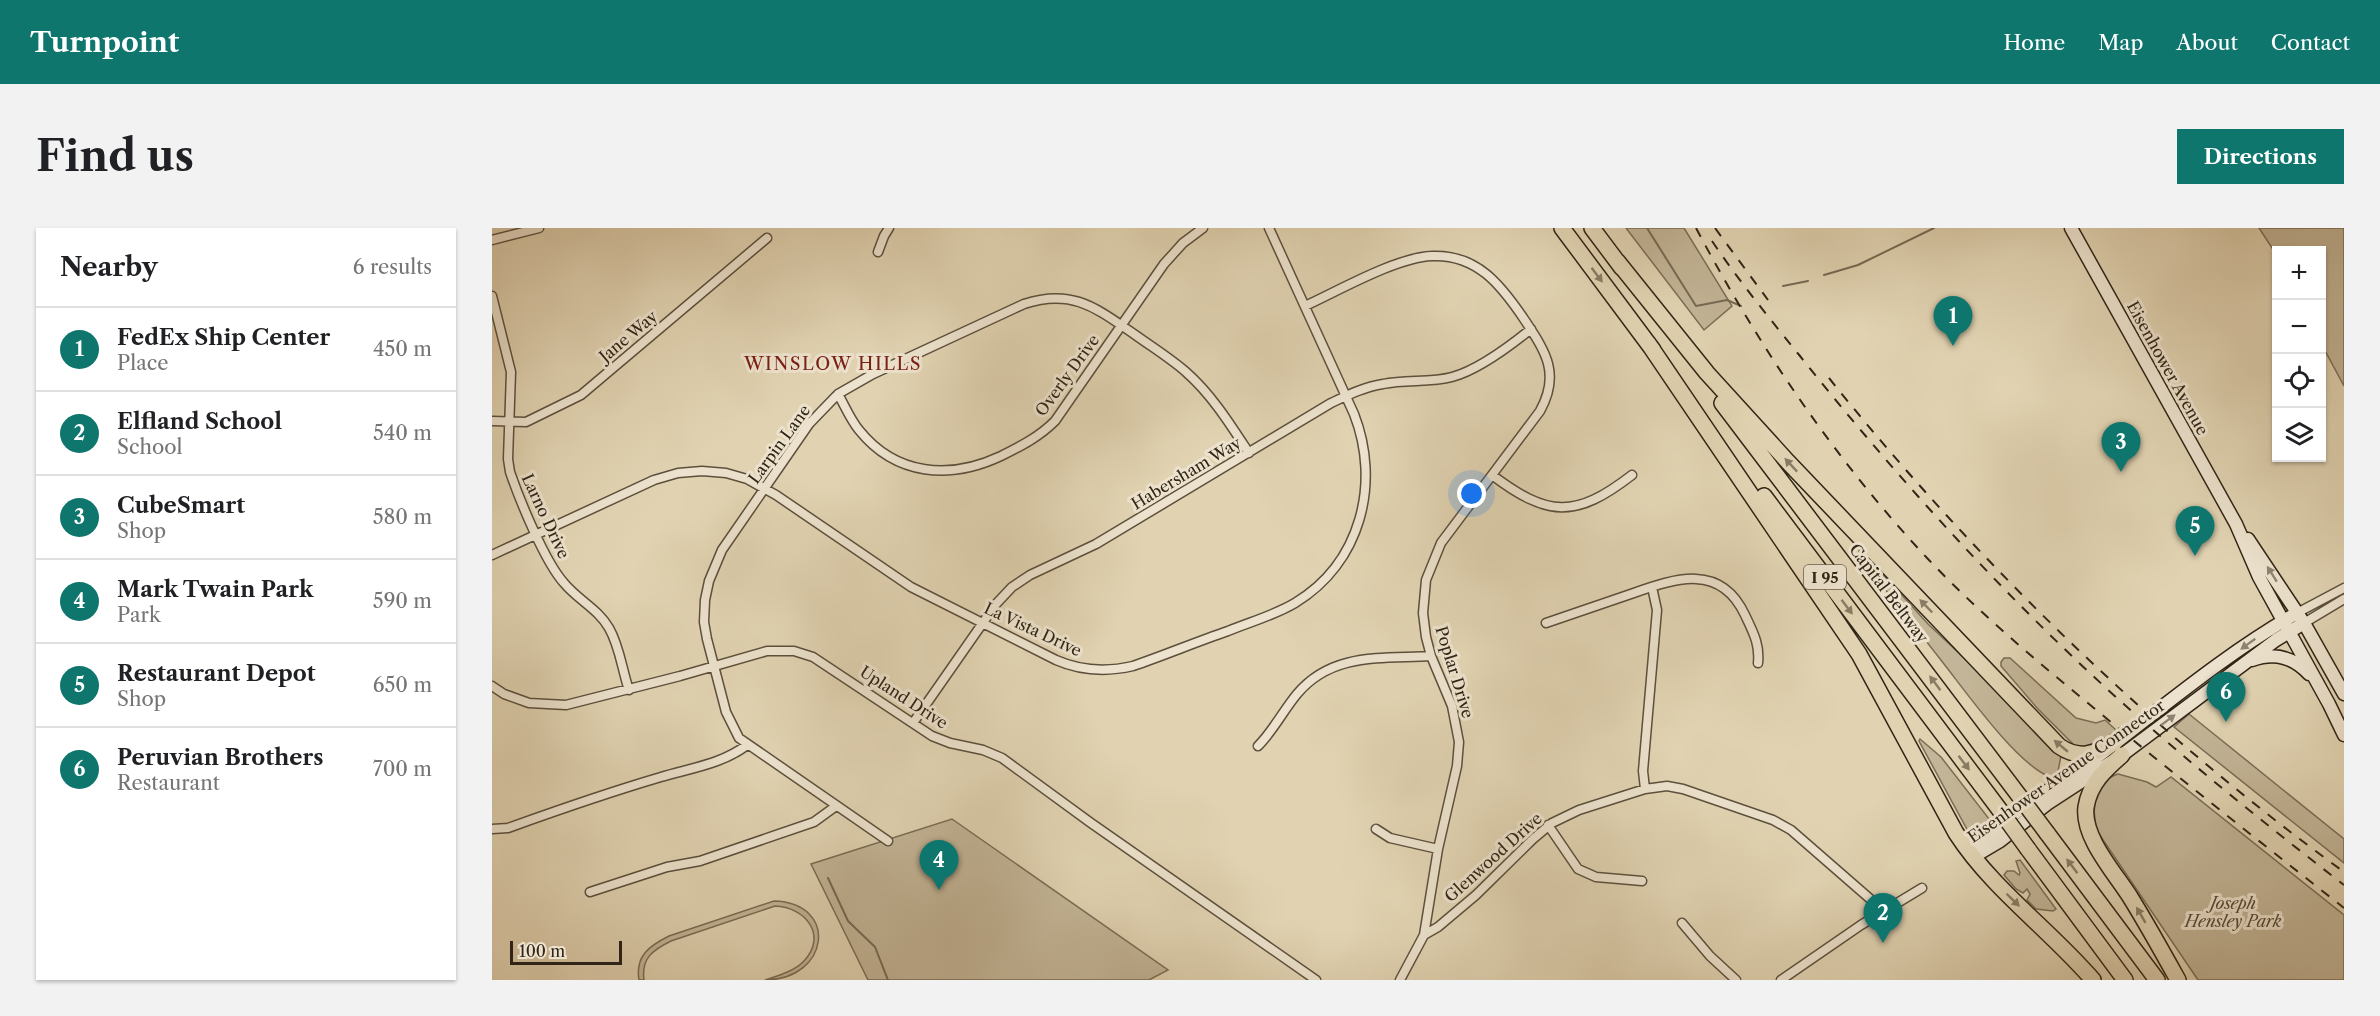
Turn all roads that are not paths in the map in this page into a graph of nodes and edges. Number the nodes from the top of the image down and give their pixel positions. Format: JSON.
{"nodes":[{"id":1,"x":539,"y":228,"type":"edge"},
{"id":2,"x":889,"y":228,"type":"edge"},
{"id":3,"x":1203,"y":228,"type":"edge"},
{"id":4,"x":1269,"y":228,"type":"edge"},
{"id":5,"x":1562,"y":228,"type":"edge"},
{"id":6,"x":1592,"y":228,"type":"edge"},
{"id":7,"x":2071,"y":228,"type":"edge"},
{"id":8,"x":767,"y":238,"type":"dead end"},
{"id":9,"x":492,"y":240,"type":"edge"},
{"id":10,"x":878,"y":252,"type":"dead end"},
{"id":11,"x":1617,"y":261,"type":"junction"},
{"id":12,"x":492,"y":296,"type":"edge"},
{"id":13,"x":1305,"y":306,"type":"junction"},
{"id":14,"x":1122,"y":326,"type":"junction"},
{"id":15,"x":1531,"y":329,"type":"junction"},
{"id":16,"x":1647,"y":343,"type":"junction"},
{"id":17,"x":838,"y":394,"type":"junction"},
{"id":18,"x":1347,"y":396,"type":"junction"},
{"id":19,"x":492,"y":421,"type":"edge"},
{"id":20,"x":509,"y":421,"type":"junction"},
{"id":21,"x":1249,"y":453,"type":"junction"},
{"id":22,"x":1492,"y":475,"type":"junction"},
{"id":23,"x":1632,"y":476,"type":"dead end"},
{"id":24,"x":764,"y":489,"type":"junction"},
{"id":25,"x":2236,"y":524,"type":"junction"},
{"id":26,"x":537,"y":534,"type":"junction"},
{"id":27,"x":492,"y":555,"type":"edge"},
{"id":28,"x":1652,"y":587,"type":"junction"},
{"id":29,"x":2344,"y":588,"type":"edge"},
{"id":30,"x":2344,"y":599,"type":"edge"},
{"id":31,"x":2300,"y":618,"type":"junction"},
{"id":32,"x":983,"y":622,"type":"junction"},
{"id":33,"x":1546,"y":623,"type":"dead end"},
{"id":34,"x":2286,"y":626,"type":"junction"},
{"id":35,"x":1431,"y":656,"type":"junction"},
{"id":36,"x":1758,"y":663,"type":"dead end"},
{"id":37,"x":2243,"y":664,"type":"junction"},
{"id":38,"x":714,"y":667,"type":"junction"},
{"id":39,"x":492,"y":686,"type":"edge"},
{"id":40,"x":2319,"y":686,"type":"junction"},
{"id":41,"x":629,"y":690,"type":"junction"},
{"id":42,"x":2344,"y":694,"type":"edge"},
{"id":43,"x":913,"y":723,"type":"junction"},
{"id":44,"x":2344,"y":735,"type":"edge"},
{"id":45,"x":747,"y":745,"type":"junction"},
{"id":46,"x":1258,"y":746,"type":"dead end"},
{"id":47,"x":2118,"y":749,"type":"junction"},
{"id":48,"x":1645,"y":789,"type":"junction"},
{"id":49,"x":836,"y":806,"type":"junction"},
{"id":50,"x":1548,"y":825,"type":"junction"},
{"id":51,"x":492,"y":829,"type":"edge"},
{"id":52,"x":1376,"y":829,"type":"dead end"},
{"id":53,"x":888,"y":841,"type":"dead end"},
{"id":54,"x":1438,"y":849,"type":"junction"},
{"id":55,"x":1972,"y":857,"type":"junction"},
{"id":56,"x":1642,"y":881,"type":"dead end"},
{"id":57,"x":1922,"y":888,"type":"dead end"},
{"id":58,"x":590,"y":892,"type":"dead end"},
{"id":59,"x":1884,"y":911,"type":"junction"},
{"id":60,"x":1682,"y":922,"type":"dead end"},
{"id":61,"x":1424,"y":935,"type":"junction"},
{"id":62,"x":1316,"y":980,"type":"edge"},
{"id":63,"x":1400,"y":980,"type":"edge"},
{"id":64,"x":1736,"y":980,"type":"edge"},
{"id":65,"x":1781,"y":980,"type":"edge"},
{"id":66,"x":2093,"y":980,"type":"edge"},
{"id":67,"x":2125,"y":980,"type":"edge"},
{"id":68,"x":2157,"y":980,"type":"edge"},
{"id":69,"x":2178,"y":980,"type":"edge"}],
"edges":[{"from":1,"to":9,"type":"street"},
{"from":2,"to":10,"type":"street"},
{"from":3,"to":14,"type":"street","name":"Overly Drive"},
{"from":4,"to":13,"type":"street","name":"La Vista Drive"},
{"from":5,"to":16,"type":"highway","number":"I 95","one_way":true},
{"from":6,"to":11,"type":"highway","name":"Capital Beltway","number":"I 95"},
{"from":7,"to":25,"type":"main road","name":"Eisenhower Avenue"},
{"from":8,"to":20,"type":"street","name":"Jane Way"},
{"from":47,"to":11,"type":"highway","one_way":true},
{"from":68,"to":11,"type":"highway","name":"Capital Beltway","number":"I 95","one_way":true,"bridge":true},
{"from":12,"to":20,"type":"street","name":"Larno Drive"},
{"from":13,"to":15,"type":"street","name":"Poplar Drive"},
{"from":13,"to":18,"type":"street","name":"La Vista Drive"},
{"from":14,"to":17,"type":"street","name":"Larpin Lane"},
{"from":14,"to":17,"type":"street","name":"Overly Drive"},
{"from":14,"to":21,"type":"street","name":"Larpin Lane"},
{"from":15,"to":18,"type":"street","name":"Habersham Way"},
{"from":15,"to":22,"type":"street","name":"Poplar Drive"},
{"from":16,"to":55,"type":"highway"},
{"from":16,"to":67,"type":"highway","number":"I 95","one_way":true,"bridge":true},
{"from":17,"to":24,"type":"street","name":"Larpin Lane"},
{"from":18,"to":21,"type":"street","name":"Habersham Way"},
{"from":18,"to":32,"type":"street","name":"La Vista Drive"},
{"from":19,"to":20,"type":"street","name":"Jane Way"},
{"from":20,"to":26,"type":"street","name":"Larno Drive"},
{"from":21,"to":32,"type":"street","name":"Habersham Way"},
{"from":22,"to":23,"type":"street"},
{"from":22,"to":35,"type":"street","name":"Poplar Drive"},
{"from":24,"to":26,"type":"street","name":"La Vista Drive"},
{"from":24,"to":32,"type":"street","name":"La Vista Drive"},
{"from":24,"to":38,"type":"street","name":"Larpin Lane"},
{"from":31,"to":25,"type":"main road","name":"Eisenhower Avenue","one_way":true},
{"from":25,"to":34,"type":"main road","name":"Eisenhower Avenue"},
{"from":26,"to":27,"type":"street","name":"La Vista Drive"},
{"from":26,"to":41,"type":"street","name":"Larno Drive"},
{"from":28,"to":33,"type":"street"},
{"from":28,"to":36,"type":"street"},
{"from":28,"to":48,"type":"street"},
{"from":29,"to":31,"type":"street"},
{"from":30,"to":31,"type":"street"},
{"from":31,"to":34,"type":"main road","name":"Eisenhower Avenue Connector"},
{"from":31,"to":42,"type":"main road","name":"Eisenhower Avenue"},
{"from":32,"to":43,"type":"street","name":"Habersham Way"},
{"from":34,"to":37,"type":"main road","name":"Eisenhower Avenue Connector"},
{"from":34,"to":40,"type":"main road","name":"Eisenhower Avenue"},
{"from":34,"to":47,"type":"main road","name":"Eisenhower Avenue Connector","one_way":true},
{"from":35,"to":46,"type":"street"},
{"from":35,"to":54,"type":"street","name":"Poplar Drive"},
{"from":37,"to":40,"type":"main road"},
{"from":47,"to":37,"type":"main road","name":"Eisenhower Avenue Connector","one_way":true},
{"from":38,"to":41,"type":"street","name":"Upland Drive"},
{"from":38,"to":43,"type":"street","name":"Upland Drive"},
{"from":38,"to":45,"type":"street","name":"Larpin Lane"},
{"from":39,"to":41,"type":"street","name":"Upland Drive"},
{"from":40,"to":44,"type":"main road","name":"Eisenhower Avenue"},
{"from":43,"to":62,"type":"street","name":"Upland Drive"},
{"from":45,"to":49,"type":"street","name":"Larpin Lane"},
{"from":45,"to":51,"type":"street"},
{"from":47,"to":55,"type":"main road","name":"Eisenhower Avenue Connector"},
{"from":69,"to":47,"type":"highway","one_way":true},
{"from":48,"to":50,"type":"street","name":"Glenwood Drive"},
{"from":48,"to":59,"type":"street","name":"Glenwood Drive"},
{"from":49,"to":53,"type":"street","name":"Larpin Lane"},
{"from":49,"to":58,"type":"street"},
{"from":50,"to":56,"type":"street"},
{"from":50,"to":61,"type":"street","name":"Glenwood Drive"},
{"from":52,"to":54,"type":"street"},
{"from":54,"to":61,"type":"street","name":"Poplar Drive"},
{"from":55,"to":66,"type":"highway","one_way":true},
{"from":57,"to":59,"type":"street"},
{"from":59,"to":65,"type":"street"},
{"from":60,"to":64,"type":"street"},
{"from":61,"to":63,"type":"street","name":"Glenwood Drive"}]}
